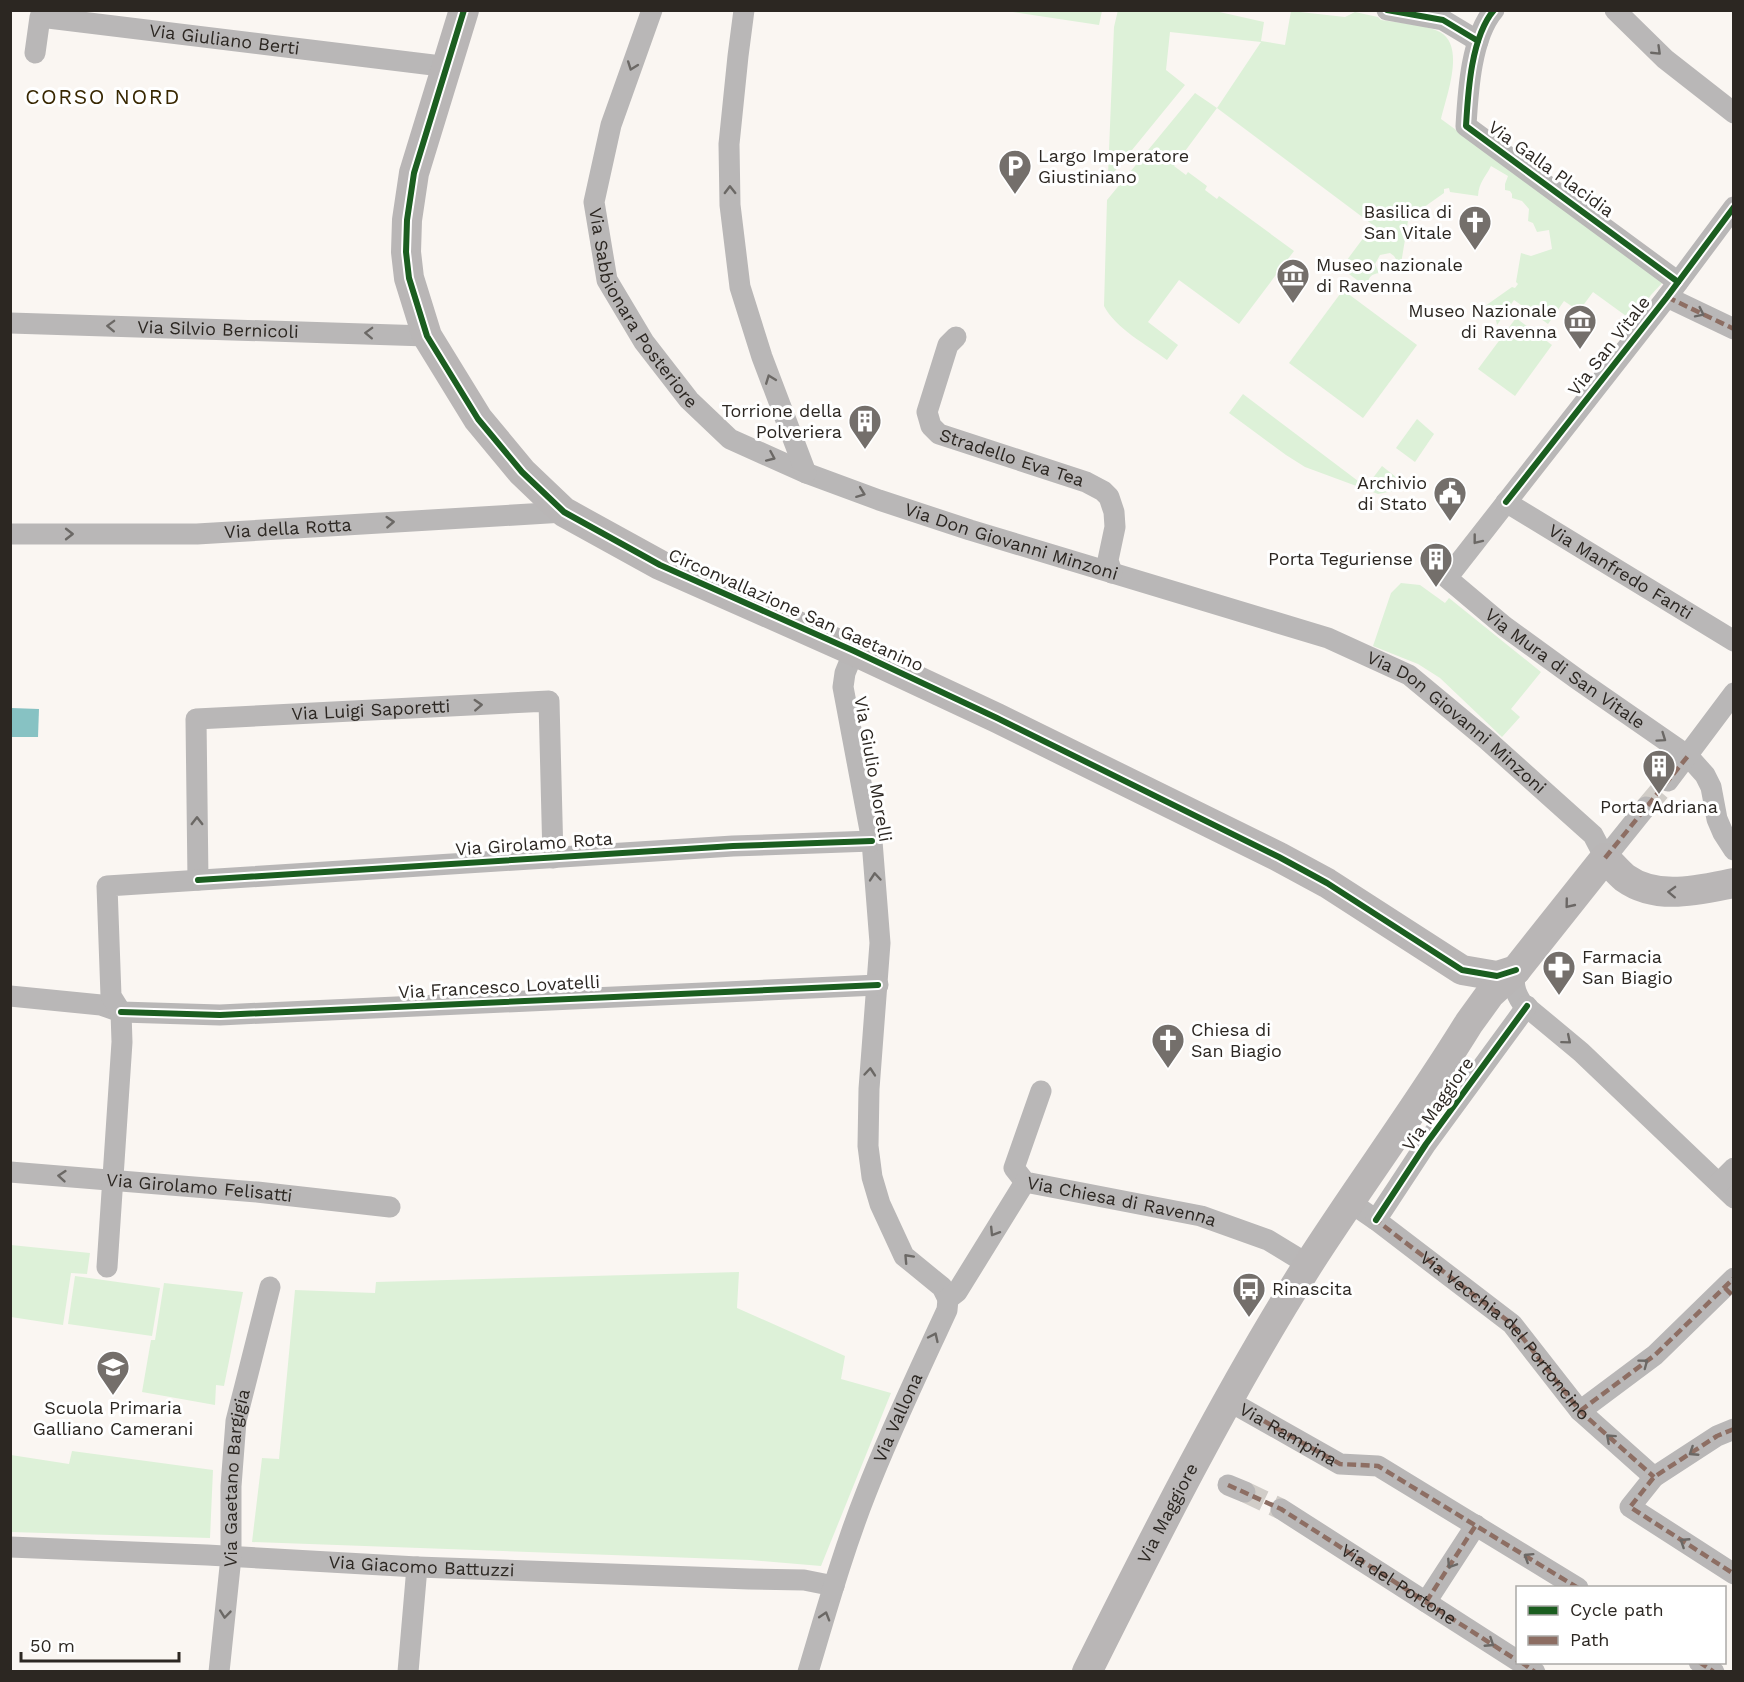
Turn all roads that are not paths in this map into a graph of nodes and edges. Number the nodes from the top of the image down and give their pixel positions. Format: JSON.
{"nodes":[{"id":1,"x":464,"y":10,"type":"edge"},
{"id":2,"x":652,"y":10,"type":"edge"},
{"id":3,"x":744,"y":10,"type":"edge"},
{"id":4,"x":1387,"y":10,"type":"edge"},
{"id":5,"x":1494,"y":10,"type":"edge"},
{"id":6,"x":1615,"y":10,"type":"edge"},
{"id":7,"x":1478,"y":41,"type":"junction"},
{"id":8,"x":35,"y":53,"type":"dead end"},
{"id":9,"x":445,"y":69,"type":"junction"},
{"id":10,"x":1734,"y":113,"type":"edge"},
{"id":11,"x":1734,"y":207,"type":"edge"},
{"id":12,"x":1673,"y":289,"type":"junction"},
{"id":13,"x":10,"y":323,"type":"edge"},
{"id":14,"x":1734,"y":329,"type":"edge"},
{"id":15,"x":427,"y":336,"type":"junction"},
{"id":16,"x":956,"y":337,"type":"dead end"},
{"id":17,"x":806,"y":473,"type":"junction"},
{"id":18,"x":1506,"y":502,"type":"junction"},
{"id":19,"x":564,"y":512,"type":"junction"},
{"id":20,"x":10,"y":534,"type":"edge"},
{"id":21,"x":1112,"y":573,"type":"junction"},
{"id":22,"x":1447,"y":578,"type":"joint"},
{"id":23,"x":1734,"y":641,"type":"edge"},
{"id":24,"x":854,"y":651,"type":"junction"},
{"id":25,"x":1734,"y":693,"type":"edge"},
{"id":26,"x":1688,"y":756,"type":"junction"},
{"id":27,"x":1668,"y":781,"type":"tunnel mouth"},
{"id":28,"x":1646,"y":807,"type":"tunnel mouth"},
{"id":29,"x":872,"y":841,"type":"junction"},
{"id":30,"x":1734,"y":850,"type":"edge"},
{"id":31,"x":553,"y":858,"type":"junction"},
{"id":32,"x":1605,"y":858,"type":"junction"},
{"id":33,"x":198,"y":880,"type":"junction"},
{"id":34,"x":1734,"y":883,"type":"edge"},
{"id":35,"x":1461,"y":970,"type":"junction"},
{"id":36,"x":1516,"y":970,"type":"junction"},
{"id":37,"x":878,"y":985,"type":"junction"},
{"id":38,"x":10,"y":996,"type":"edge"},
{"id":39,"x":1524,"y":1005,"type":"junction"},
{"id":40,"x":121,"y":1012,"type":"junction"},
{"id":41,"x":1469,"y":1023,"type":"junction"},
{"id":42,"x":1041,"y":1091,"type":"dead end"},
{"id":43,"x":10,"y":1172,"type":"edge"},
{"id":44,"x":114,"y":1181,"type":"junction"},
{"id":45,"x":1025,"y":1182,"type":"junction"},
{"id":46,"x":1729,"y":1183,"type":"edge"},
{"id":47,"x":1350,"y":1202,"type":"junction"},
{"id":48,"x":390,"y":1207,"type":"dead end"},
{"id":49,"x":1376,"y":1220,"type":"junction"},
{"id":50,"x":1309,"y":1265,"type":"junction"},
{"id":51,"x":107,"y":1267,"type":"dead end"},
{"id":52,"x":270,"y":1287,"type":"dead end"},
{"id":53,"x":1731,"y":1288,"type":"edge"},
{"id":54,"x":948,"y":1299,"type":"junction"},
{"id":55,"x":1229,"y":1401,"type":"junction"},
{"id":56,"x":1580,"y":1411,"type":"junction"},
{"id":57,"x":1734,"y":1429,"type":"edge"},
{"id":58,"x":1654,"y":1477,"type":"junction"},
{"id":59,"x":1281,"y":1509,"type":"tunnel mouth"},
{"id":60,"x":1476,"y":1525,"type":"junction"},
{"id":61,"x":10,"y":1547,"type":"edge"},
{"id":62,"x":231,"y":1557,"type":"junction"},
{"id":63,"x":417,"y":1567,"type":"junction"},
{"id":64,"x":1734,"y":1574,"type":"edge"},
{"id":65,"x":834,"y":1586,"type":"junction"},
{"id":66,"x":1576,"y":1586,"type":"edge"},
{"id":67,"x":1426,"y":1602,"type":"junction"},
{"id":68,"x":1516,"y":1659,"type":"edge"},
{"id":69,"x":219,"y":1671,"type":"edge"},
{"id":70,"x":408,"y":1671,"type":"edge"},
{"id":71,"x":808,"y":1671,"type":"edge"},
{"id":72,"x":1087,"y":1671,"type":"edge"}],
"edges":[{"from":1,"to":9,"type":"street","name":"Circonvallazione San Gaetanino"},
{"from":2,"to":17,"type":"street","name":"Via Sabbionara Posteriore","one_way":true},
{"from":17,"to":3,"type":"street","one_way":true},
{"from":4,"to":7,"type":"street"},
{"from":5,"to":7,"type":"street"},
{"from":6,"to":10,"type":"street","one_way":true},
{"from":7,"to":12,"type":"street","name":"Via Galla Placidia"},
{"from":8,"to":9,"type":"street","name":"Via Giuliano Berti"},
{"from":9,"to":15,"type":"street","name":"Circonvallazione San Gaetanino"},
{"from":11,"to":12,"type":"street","name":"Via San Vitale"},
{"from":12,"to":14,"type":"street","one_way":true},
{"from":12,"to":18,"type":"street","name":"Via San Vitale"},
{"from":15,"to":13,"type":"street","name":"Via Silvio Bernicoli","one_way":true},
{"from":15,"to":19,"type":"street","name":"Circonvallazione San Gaetanino"},
{"from":16,"to":21,"type":"street","name":"Stradello Eva Tea"},
{"from":17,"to":21,"type":"street","name":"Via Don Giovanni Minzoni","one_way":true},
{"from":18,"to":22,"type":"street","name":"Via San Vitale","one_way":true},
{"from":18,"to":23,"type":"street","name":"Via Manfredo Fanti"},
{"from":20,"to":19,"type":"street","name":"Via della Rotta","one_way":true},
{"from":19,"to":24,"type":"street","name":"Circonvallazione San Gaetanino"},
{"from":21,"to":32,"type":"street","name":"Via Don Giovanni Minzoni"},
{"from":22,"to":26,"type":"street","name":"Via Mura di San Vitale","one_way":true},
{"from":24,"to":29,"type":"street","name":"Via Giulio Morelli"},
{"from":24,"to":35,"type":"street","name":"Circonvallazione San Gaetanino"},
{"from":25,"to":26,"type":"street"},
{"from":26,"to":27,"type":"street"},
{"from":26,"to":30,"type":"street","name":"Via Mura di San Vitale"},
{"from":28,"to":32,"type":"street"},
{"from":29,"to":31,"type":"street","name":"Via Girolamo Rota"},
{"from":37,"to":29,"type":"street","name":"Via Giulio Morelli","one_way":true},
{"from":31,"to":33,"type":"street","name":"Via Girolamo Rota"},
{"from":33,"to":31,"type":"street","name":"Via Luigi Saporetti","one_way":true},
{"from":34,"to":32,"type":"street","one_way":true},
{"from":32,"to":36,"type":"street","name":"Via Maggiore","one_way":true},
{"from":33,"to":40,"type":"street","name":"Via Girolamo Rota"},
{"from":35,"to":36,"type":"street","name":"Circonvallazione San Gaetanino"},
{"from":35,"to":41,"type":"street"},
{"from":36,"to":39,"type":"street"},
{"from":36,"to":41,"type":"street","name":"Via Maggiore"},
{"from":37,"to":40,"type":"street","name":"Via Francesco Lovatelli"},
{"from":54,"to":37,"type":"street","name":"Via Giulio Morelli","one_way":true},
{"from":38,"to":40,"type":"street","name":"Via Francesco Lovatelli"},
{"from":39,"to":41,"type":"street"},
{"from":39,"to":46,"type":"street","one_way":true},
{"from":39,"to":49,"type":"street","name":"Via Maggiore"},
{"from":40,"to":44,"type":"street"},
{"from":41,"to":47,"type":"street","name":"Via Maggiore"},
{"from":42,"to":45,"type":"street","name":"Via Chiesa di Ravenna"},
{"from":44,"to":43,"type":"street","name":"Via Girolamo Felisatti","one_way":true},
{"from":44,"to":48,"type":"street","name":"Via Girolamo Felisatti"},
{"from":44,"to":51,"type":"street"},
{"from":45,"to":50,"type":"street","name":"Via Chiesa di Ravenna"},
{"from":45,"to":54,"type":"street","name":"Via Vallona","one_way":true},
{"from":47,"to":49,"type":"street","name":"Via Vecchia del Portoncino"},
{"from":47,"to":50,"type":"street","name":"Via Maggiore"},
{"from":49,"to":56,"type":"street","name":"Via Vecchia del Portoncino"},
{"from":50,"to":55,"type":"street","name":"Via Maggiore"},
{"from":52,"to":62,"type":"street","name":"Via Gaetano Bargigia"},
{"from":56,"to":53,"type":"street","one_way":true},
{"from":65,"to":54,"type":"street","name":"Via Vallona","one_way":true},
{"from":55,"to":60,"type":"street","name":"Via Rampina"},
{"from":55,"to":72,"type":"street","name":"Via Maggiore"},
{"from":58,"to":56,"type":"street","name":"Via Vecchia del Portoncino","one_way":true},
{"from":57,"to":58,"type":"street","one_way":true},
{"from":64,"to":58,"type":"street","one_way":true},
{"from":59,"to":67,"type":"street","name":"Via del Portone"},
{"from":66,"to":60,"type":"street","name":"Via Rampina","one_way":true},
{"from":60,"to":67,"type":"street","one_way":true},
{"from":61,"to":62,"type":"street","name":"Via Giacomo Battuzzi"},
{"from":62,"to":63,"type":"street","name":"Via Giacomo Battuzzi"},
{"from":62,"to":69,"type":"street","name":"Via Gaetano Bargigia","one_way":true},
{"from":63,"to":65,"type":"street","name":"Via Giacomo Battuzzi"},
{"from":63,"to":70,"type":"street"},
{"from":71,"to":65,"type":"street","name":"Via Vallona","one_way":true},
{"from":67,"to":68,"type":"street","name":"Via del Portone","one_way":true}]}
